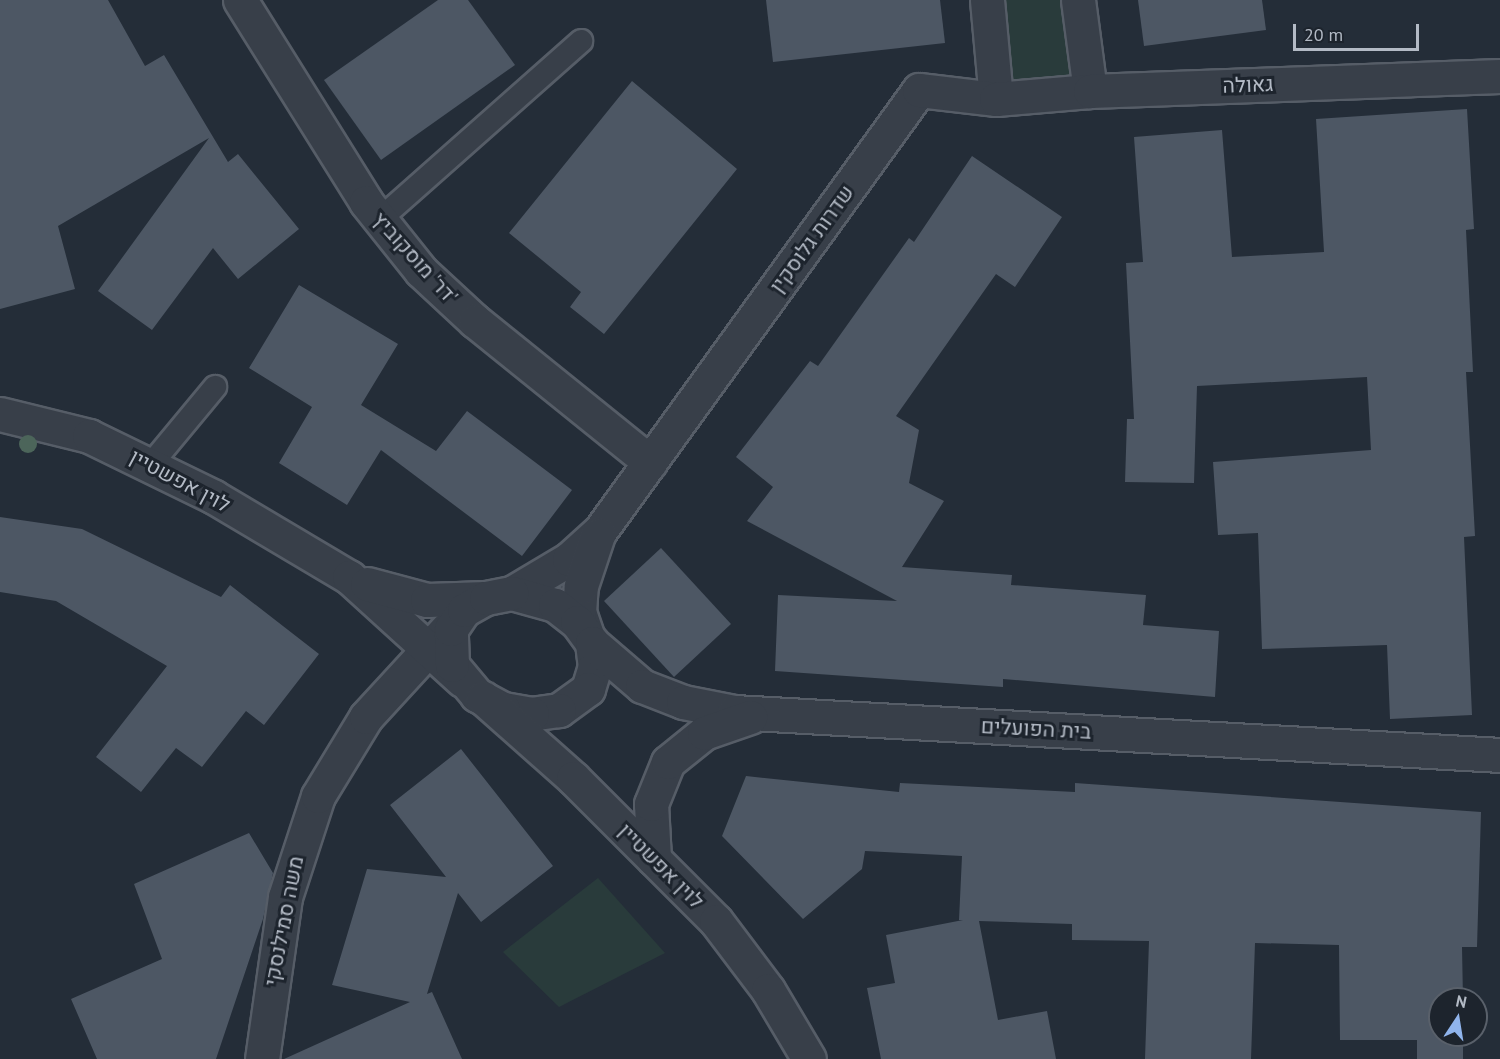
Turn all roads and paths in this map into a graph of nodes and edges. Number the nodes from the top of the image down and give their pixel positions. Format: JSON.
{"nodes":[{"id":1,"x":240,"y":0,"type":"edge"},
{"id":2,"x":987,"y":0,"type":"edge"},
{"id":3,"x":1078,"y":0,"type":"edge"},
{"id":4,"x":581,"y":42,"type":"dead end"},
{"id":5,"x":1500,"y":76,"type":"edge"},
{"id":6,"x":1090,"y":91,"type":"junction"},
{"id":7,"x":996,"y":99,"type":"junction"},
{"id":8,"x":379,"y":220,"type":"junction"},
{"id":9,"x":215,"y":387,"type":"dead end"},
{"id":10,"x":0,"y":414,"type":"edge"},
{"id":11,"x":650,"y":462,"type":"junction"},
{"id":12,"x":152,"y":463,"type":"junction"},
{"id":13,"x":600,"y":531,"type":"junction"},
{"id":14,"x":349,"y":577,"type":"junction"},
{"id":15,"x":499,"y":596,"type":"junction"},
{"id":16,"x":457,"y":619,"type":"junction"},
{"id":17,"x":589,"y":638,"type":"junction"},
{"id":18,"x":429,"y":646,"type":"junction"},
{"id":19,"x":472,"y":689,"type":"junction"},
{"id":20,"x":763,"y":714,"type":"junction"},
{"id":21,"x":1500,"y":755,"type":"edge"},
{"id":22,"x":654,"y":859,"type":"junction"},
{"id":23,"x":262,"y":1059,"type":"edge"},
{"id":24,"x":809,"y":1059,"type":"edge"}],
"edges":[{"from":1,"to":8,"type":"street","name":"דר' מוסקוביץ'"},
{"from":2,"to":7,"type":"street"},
{"from":3,"to":6,"type":"street"},
{"from":4,"to":8,"type":"lane"},
{"from":5,"to":6,"type":"street","name":"גאולה"},
{"from":6,"to":7,"type":"street","name":"גאולה"},
{"from":7,"to":11,"type":"street","name":"שדרות גלוסקין"},
{"from":8,"to":11,"type":"street","name":"דר' מוסקוביץ'"},
{"from":9,"to":12,"type":"lane"},
{"from":10,"to":12,"type":"street","name":"לוין אפשטיין"},
{"from":11,"to":13,"type":"street","name":"שדרות גלוסקין"},
{"from":12,"to":14,"type":"street","name":"לוין אפשטיין"},
{"from":13,"to":15,"type":"street","name":"שדרות גלוסקין"},
{"from":13,"to":17,"type":"street","name":"שדרות גלוסקין"},
{"from":14,"to":15,"type":"street","name":"לוין אפשטיין"},
{"from":14,"to":18,"type":"street","name":"לוין אפשטיין"},
{"from":15,"to":16,"type":"street"},
{"from":15,"to":17,"type":"street"},
{"from":16,"to":18,"type":"street","name":"משה סמילנסקי"},
{"from":16,"to":19,"type":"street"},
{"from":17,"to":19,"type":"street"},
{"from":17,"to":20,"type":"street","name":"בית הפועלים"},
{"from":18,"to":19,"type":"street","name":"לוין אפשטיין"},
{"from":18,"to":23,"type":"street","name":"משה סמילנסקי"},
{"from":19,"to":22,"type":"street","name":"לוין אפשטיין"},
{"from":20,"to":21,"type":"street","name":"בית הפועלים"},
{"from":20,"to":22,"type":"street"},
{"from":22,"to":24,"type":"street","name":"לוין אפשטיין"}]}
